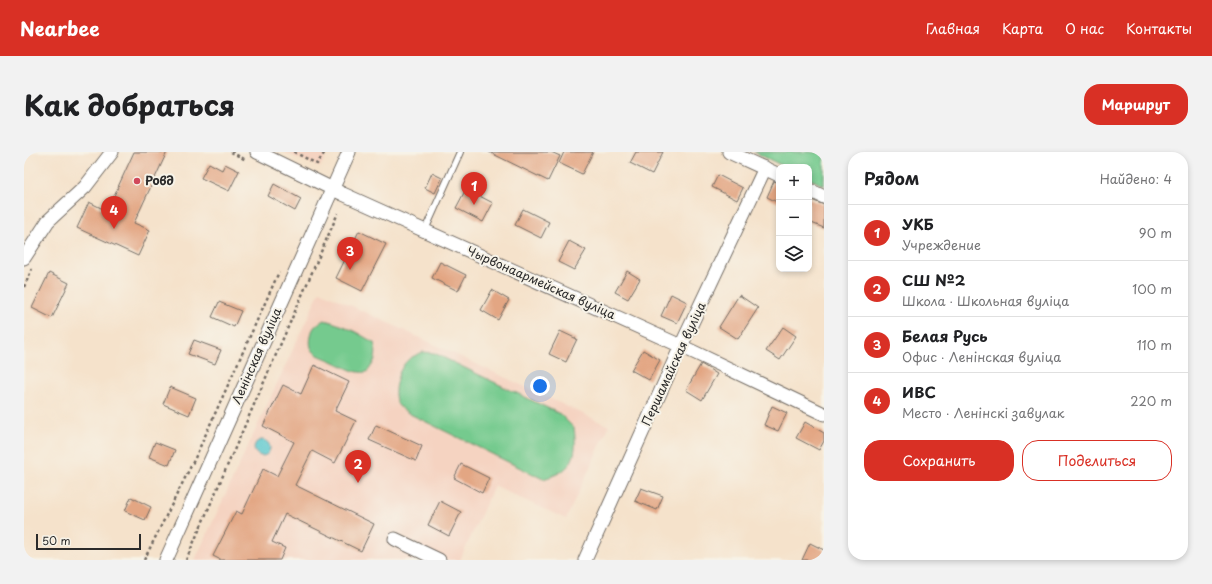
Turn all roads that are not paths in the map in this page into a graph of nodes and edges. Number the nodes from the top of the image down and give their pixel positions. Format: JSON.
{"nodes":[{"id":1,"x":112,"y":152,"type":"edge"},
{"id":2,"x":257,"y":152,"type":"edge"},
{"id":3,"x":349,"y":152,"type":"edge"},
{"id":4,"x":460,"y":152,"type":"edge"},
{"id":5,"x":729,"y":152,"type":"edge"},
{"id":6,"x":764,"y":168,"type":"junction"},
{"id":7,"x":776,"y":174,"type":"edge"},
{"id":8,"x":333,"y":189,"type":"junction"},
{"id":9,"x":812,"y":191,"type":"edge"},
{"id":10,"x":824,"y":197,"type":"edge"},
{"id":11,"x":425,"y":230,"type":"junction"},
{"id":12,"x":24,"y":258,"type":"edge"},
{"id":13,"x":681,"y":346,"type":"junction"},
{"id":14,"x":824,"y":414,"type":"edge"},
{"id":15,"x":395,"y":538,"type":"dead end"},
{"id":16,"x":166,"y":560,"type":"edge"},
{"id":17,"x":438,"y":560,"type":"edge"},
{"id":18,"x":585,"y":560,"type":"edge"}],
"edges":[{"from":1,"to":12,"type":"street"},
{"from":2,"to":8,"type":"street","name":"Чырвонаармейская вуліца"},
{"from":3,"to":8,"type":"street","name":"Ленінская вуліца"},
{"from":4,"to":11,"type":"lane"},
{"from":5,"to":6,"type":"street"},
{"from":6,"to":7,"type":"street"},
{"from":6,"to":13,"type":"street","name":"Першамайская вуліца"},
{"from":8,"to":11,"type":"street","name":"Чырвонаармейская вуліца"},
{"from":8,"to":16,"type":"street","name":"Ленінская вуліца"},
{"from":9,"to":10,"type":"street"},
{"from":11,"to":13,"type":"street","name":"Чырвонаармейская вуліца"},
{"from":13,"to":14,"type":"street","name":"Чырвонаармейская вуліца"},
{"from":13,"to":18,"type":"street","name":"Першамайская вуліца"},
{"from":15,"to":17,"type":"street"}]}
